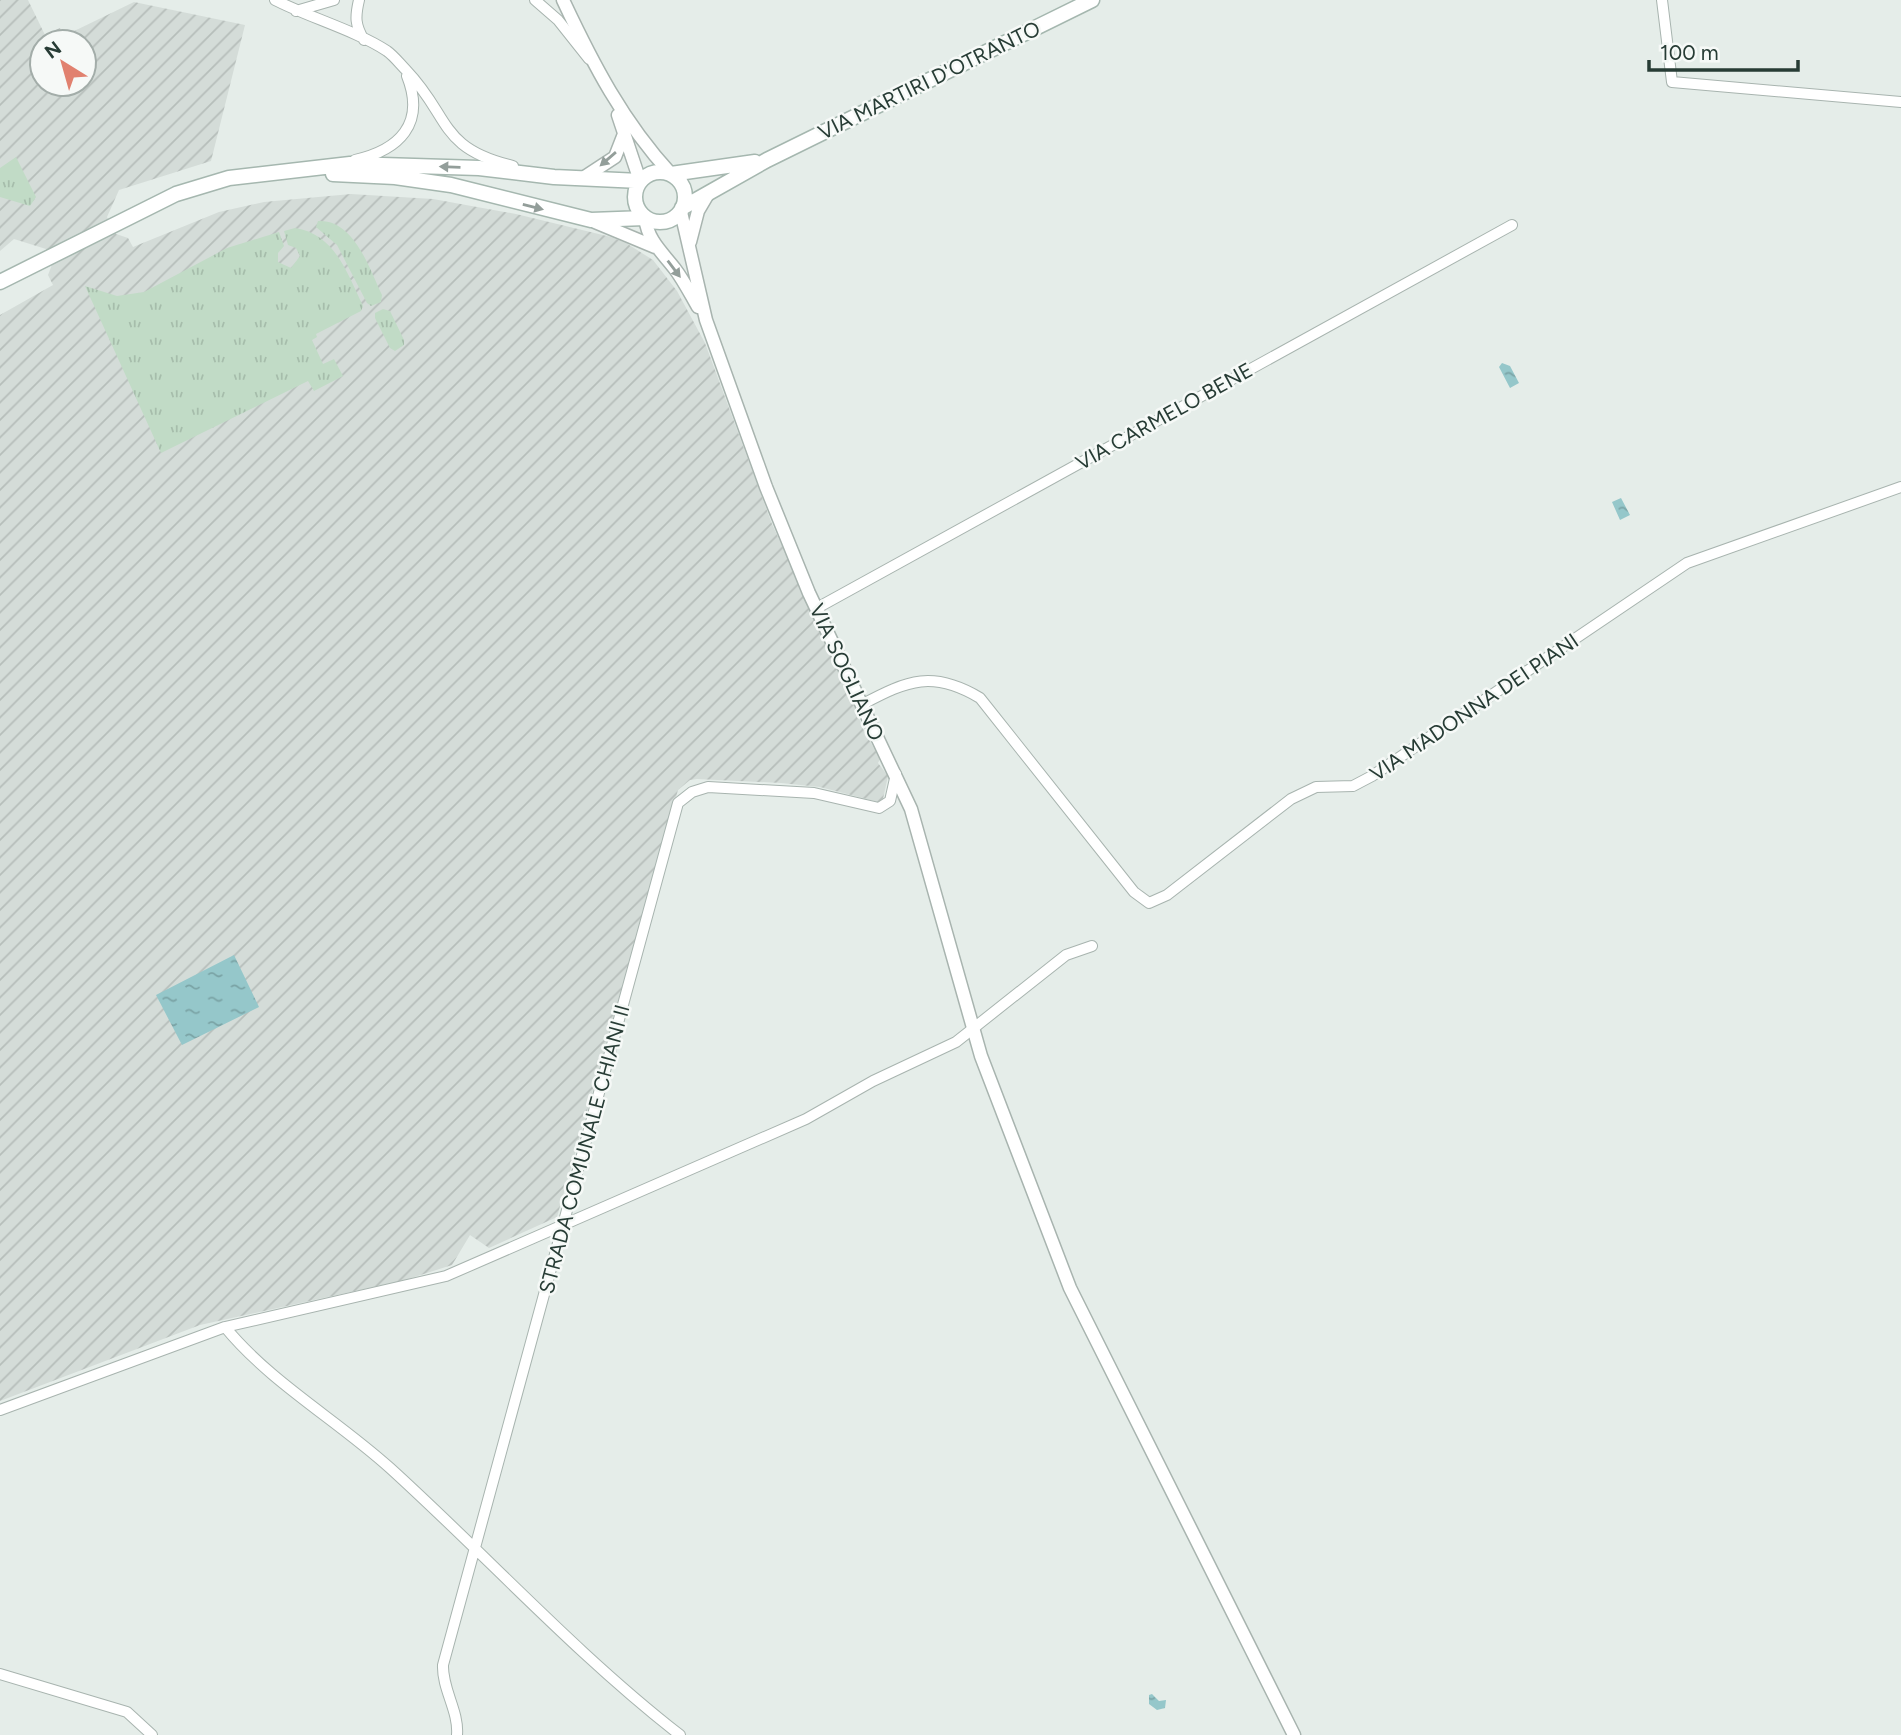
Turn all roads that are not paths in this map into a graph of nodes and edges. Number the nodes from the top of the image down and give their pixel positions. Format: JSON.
{"nodes":[{"id":1,"x":275,"y":0,"type":"edge"},
{"id":2,"x":334,"y":0,"type":"edge"},
{"id":3,"x":359,"y":0,"type":"edge"},
{"id":4,"x":536,"y":0,"type":"edge"},
{"id":5,"x":563,"y":0,"type":"edge"},
{"id":6,"x":1092,"y":0,"type":"edge"},
{"id":7,"x":1662,"y":0,"type":"edge"},
{"id":8,"x":289,"y":6,"type":"edge"},
{"id":9,"x":364,"y":41,"type":"junction"},
{"id":10,"x":592,"y":63,"type":"junction"},
{"id":11,"x":405,"y":69,"type":"junction"},
{"id":12,"x":614,"y":101,"type":"junction"},
{"id":13,"x":1901,"y":102,"type":"edge"},
{"id":14,"x":624,"y":134,"type":"junction"},
{"id":15,"x":767,"y":160,"type":"junction"},
{"id":16,"x":318,"y":169,"type":"junction"},
{"id":17,"x":296,"y":172,"type":"junction"},
{"id":18,"x":671,"y":174,"type":"junction"},
{"id":19,"x":554,"y":177,"type":"junction"},
{"id":20,"x":583,"y":178,"type":"junction"},
{"id":21,"x":640,"y":181,"type":"junction"},
{"id":22,"x":708,"y":194,"type":"junction"},
{"id":23,"x":681,"y":210,"type":"junction"},
{"id":24,"x":645,"y":218,"type":"junction"},
{"id":25,"x":591,"y":220,"type":"junction"},
{"id":26,"x":1512,"y":225,"type":"dead end"},
{"id":27,"x":656,"y":247,"type":"junction"},
{"id":28,"x":689,"y":250,"type":"junction"},
{"id":29,"x":0,"y":282,"type":"edge"},
{"id":30,"x":706,"y":320,"type":"junction"},
{"id":31,"x":1901,"y":487,"type":"edge"},
{"id":32,"x":817,"y":608,"type":"junction"},
{"id":33,"x":863,"y":704,"type":"junction"},
{"id":34,"x":895,"y":774,"type":"junction"},
{"id":35,"x":1092,"y":946,"type":"dead end"},
{"id":36,"x":975,"y":1030,"type":"junction"},
{"id":37,"x":563,"y":1223,"type":"junction"},
{"id":38,"x":225,"y":1327,"type":"junction"},
{"id":39,"x":0,"y":1410,"type":"edge"},
{"id":40,"x":476,"y":1549,"type":"junction"},
{"id":41,"x":0,"y":1674,"type":"edge"},
{"id":42,"x":152,"y":1735,"type":"edge"},
{"id":43,"x":457,"y":1735,"type":"edge"},
{"id":44,"x":680,"y":1735,"type":"edge"},
{"id":45,"x":1294,"y":1735,"type":"edge"}],
"edges":[{"from":1,"to":8,"type":"street"},
{"from":2,"to":8,"type":"street"},
{"from":3,"to":9,"type":"street"},
{"from":4,"to":10,"type":"street"},
{"from":5,"to":10,"type":"street","name":"VIA SOGLIANO"},
{"from":6,"to":15,"type":"main road","name":"VIA MARTIRI D'OTRANTO"},
{"from":7,"to":13,"type":"street"},
{"from":8,"to":9,"type":"street"},
{"from":9,"to":11,"type":"street"},
{"from":10,"to":12,"type":"street","name":"VIA SOGLIANO"},
{"from":11,"to":16,"type":"street"},
{"from":11,"to":19,"type":"street"},
{"from":12,"to":14,"type":"street","name":"VIA SOGLIANO"},
{"from":12,"to":18,"type":"street","name":"VIA SOGLIANO"},
{"from":14,"to":20,"type":"street","one_way":true},
{"from":14,"to":21,"type":"street","name":"VIA SOGLIANO"},
{"from":15,"to":18,"type":"main road","name":"VIA MARTIRI D'OTRANTO"},
{"from":15,"to":22,"type":"main road","name":"VIA MARTIRI D'OTRANTO"},
{"from":16,"to":17,"type":"main road"},
{"from":19,"to":16,"type":"main road","one_way":true},
{"from":17,"to":25,"type":"main road","one_way":true},
{"from":17,"to":29,"type":"main road"},
{"from":18,"to":21,"type":"main road"},
{"from":18,"to":23,"type":"main road","name":"VIA SOGLIANO"},
{"from":19,"to":20,"type":"main road"},
{"from":20,"to":21,"type":"main road"},
{"from":21,"to":24,"type":"main road","name":"VIA SOGLIANO"},
{"from":22,"to":23,"type":"main road","name":"VIA MARTIRI D'OTRANTO"},
{"from":22,"to":28,"type":"street","name":"VIA SOGLIANO"},
{"from":23,"to":24,"type":"main road"},
{"from":23,"to":28,"type":"street","name":"VIA SOGLIANO"},
{"from":24,"to":25,"type":"main road"},
{"from":24,"to":27,"type":"street","name":"VIA SOGLIANO"},
{"from":25,"to":27,"type":"street"},
{"from":26,"to":32,"type":"street","name":"VIA CARMELO BENE"},
{"from":27,"to":30,"type":"street","name":"VIA SOGLIANO","one_way":true},
{"from":28,"to":30,"type":"street","name":"VIA SOGLIANO"},
{"from":30,"to":32,"type":"street","name":"VIA SOGLIANO"},
{"from":31,"to":33,"type":"street","name":"VIA MADONNA DEI PIANI"},
{"from":32,"to":33,"type":"street","name":"VIA SOGLIANO"},
{"from":33,"to":34,"type":"street","name":"VIA SOGLIANO"},
{"from":34,"to":36,"type":"street","name":"VIA SOGLIANO"},
{"from":34,"to":37,"type":"street","name":"STRADA COMUNALE CHIANI II"},
{"from":35,"to":36,"type":"street"},
{"from":36,"to":37,"type":"street"},
{"from":36,"to":45,"type":"street","name":"VIA SOGLIANO"},
{"from":37,"to":38,"type":"street"},
{"from":37,"to":40,"type":"street","name":"STRADA COMUNALE CHIANI II"},
{"from":38,"to":39,"type":"street"},
{"from":38,"to":40,"type":"street"},
{"from":40,"to":43,"type":"street","name":"STRADA COMUNALE CHIANI II"},
{"from":40,"to":44,"type":"street"},
{"from":41,"to":42,"type":"street"}]}
